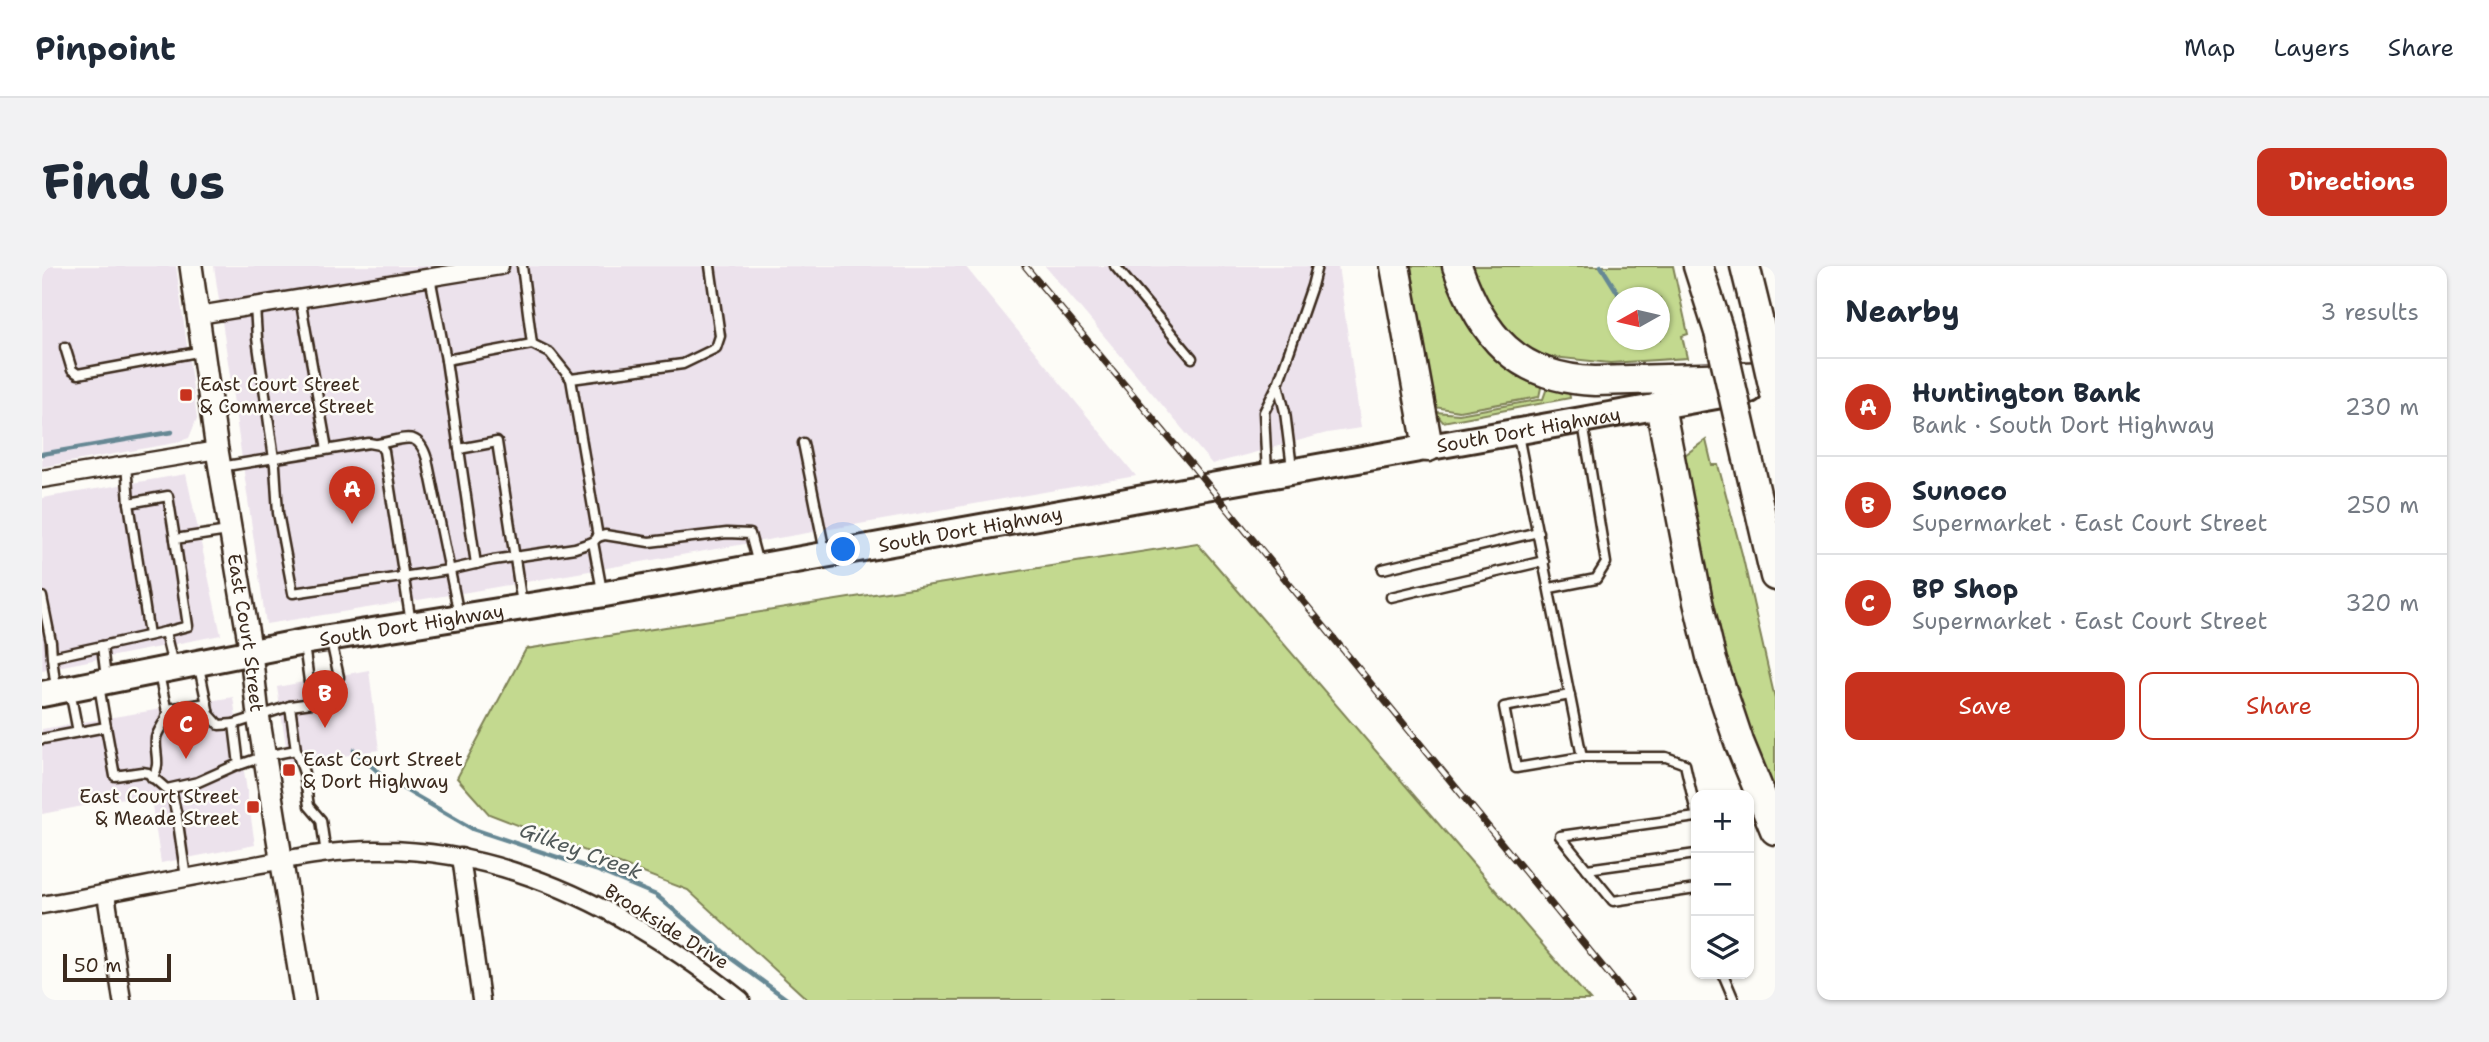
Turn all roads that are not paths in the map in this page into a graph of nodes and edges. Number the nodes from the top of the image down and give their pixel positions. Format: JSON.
{"nodes":[{"id":1,"x":191,"y":266,"type":"edge"},
{"id":2,"x":500,"y":266,"type":"edge"},
{"id":3,"x":522,"y":266,"type":"edge"},
{"id":4,"x":710,"y":266,"type":"edge"},
{"id":5,"x":1115,"y":266,"type":"edge"},
{"id":6,"x":1317,"y":266,"type":"edge"},
{"id":7,"x":1395,"y":266,"type":"edge"},
{"id":8,"x":1457,"y":266,"type":"edge"},
{"id":9,"x":1698,"y":266,"type":"edge"},
{"id":10,"x":1704,"y":266,"type":"edge"},
{"id":11,"x":1745,"y":266,"type":"edge"},
{"id":12,"x":430,"y":278,"type":"junction"},
{"id":13,"x":300,"y":298,"type":"junction"},
{"id":14,"x":255,"y":306,"type":"junction"},
{"id":15,"x":199,"y":315,"type":"junction"},
{"id":16,"x":1719,"y":332,"type":"junction"},
{"id":17,"x":532,"y":344,"type":"junction"},
{"id":18,"x":65,"y":347,"type":"dead end"},
{"id":19,"x":203,"y":351,"type":"junction"},
{"id":20,"x":1192,"y":358,"type":"dead end"},
{"id":21,"x":446,"y":360,"type":"junction"},
{"id":22,"x":1775,"y":376,"type":"edge"},
{"id":23,"x":571,"y":379,"type":"junction"},
{"id":24,"x":1278,"y":384,"type":"junction"},
{"id":25,"x":1775,"y":386,"type":"edge"},
{"id":26,"x":1775,"y":394,"type":"edge"},
{"id":27,"x":1660,"y":406,"type":"junction"},
{"id":28,"x":1583,"y":421,"type":"junction"},
{"id":29,"x":1517,"y":432,"type":"junction"},
{"id":30,"x":803,"y":443,"type":"dead end"},
{"id":31,"x":378,"y":444,"type":"junction"},
{"id":32,"x":1428,"y":447,"type":"junction"},
{"id":33,"x":327,"y":449,"type":"junction"},
{"id":34,"x":459,"y":449,"type":"junction"},
{"id":35,"x":273,"y":457,"type":"junction"},
{"id":36,"x":219,"y":459,"type":"junction"},
{"id":37,"x":126,"y":464,"type":"junction"},
{"id":38,"x":1292,"y":472,"type":"junction"},
{"id":39,"x":1267,"y":477,"type":"junction"},
{"id":40,"x":42,"y":479,"type":"edge"},
{"id":41,"x":129,"y":503,"type":"junction"},
{"id":42,"x":232,"y":530,"type":"junction"},
{"id":43,"x":1538,"y":532,"type":"junction"},
{"id":44,"x":176,"y":538,"type":"junction"},
{"id":45,"x":596,"y":540,"type":"junction"},
{"id":46,"x":825,"y":555,"type":"junction"},
{"id":47,"x":514,"y":557,"type":"junction"},
{"id":48,"x":1544,"y":561,"type":"junction"},
{"id":49,"x":476,"y":564,"type":"junction"},
{"id":50,"x":758,"y":567,"type":"junction"},
{"id":51,"x":1383,"y":569,"type":"dead end"},
{"id":52,"x":449,"y":570,"type":"junction"},
{"id":53,"x":1775,"y":576,"type":"edge"},
{"id":54,"x":403,"y":578,"type":"junction"},
{"id":55,"x":1550,"y":588,"type":"junction"},
{"id":56,"x":603,"y":594,"type":"junction"},
{"id":57,"x":42,"y":597,"type":"edge"},
{"id":58,"x":1391,"y":597,"type":"dead end"},
{"id":59,"x":523,"y":607,"type":"junction"},
{"id":60,"x":459,"y":618,"type":"junction"},
{"id":61,"x":411,"y":625,"type":"junction"},
{"id":62,"x":164,"y":632,"type":"junction"},
{"id":63,"x":149,"y":635,"type":"junction"},
{"id":64,"x":331,"y":638,"type":"junction"},
{"id":65,"x":303,"y":642,"type":"junction"},
{"id":66,"x":102,"y":646,"type":"junction"},
{"id":67,"x":251,"y":653,"type":"junction"},
{"id":68,"x":52,"y":657,"type":"junction"},
{"id":69,"x":198,"y":663,"type":"junction"},
{"id":70,"x":166,"y":670,"type":"junction"},
{"id":71,"x":103,"y":682,"type":"junction"},
{"id":72,"x":309,"y":682,"type":"junction"},
{"id":73,"x":56,"y":691,"type":"edge"},
{"id":74,"x":1570,"y":695,"type":"junction"},
{"id":75,"x":207,"y":703,"type":"junction"},
{"id":76,"x":290,"y":706,"type":"junction"},
{"id":77,"x":167,"y":709,"type":"junction"},
{"id":78,"x":258,"y":715,"type":"junction"},
{"id":79,"x":233,"y":724,"type":"junction"},
{"id":80,"x":106,"y":727,"type":"junction"},
{"id":81,"x":78,"y":732,"type":"junction"},
{"id":82,"x":42,"y":739,"type":"edge"},
{"id":83,"x":296,"y":750,"type":"junction"},
{"id":84,"x":265,"y":755,"type":"junction"},
{"id":85,"x":1582,"y":757,"type":"junction"},
{"id":86,"x":239,"y":765,"type":"junction"},
{"id":87,"x":152,"y":778,"type":"junction"},
{"id":88,"x":167,"y":789,"type":"junction"},
{"id":89,"x":1691,"y":792,"type":"edge"},
{"id":90,"x":1691,"y":816,"type":"edge"},
{"id":91,"x":1775,"y":830,"type":"edge"},
{"id":92,"x":326,"y":854,"type":"junction"},
{"id":93,"x":1691,"y":855,"type":"edge"},
{"id":94,"x":461,"y":857,"type":"junction"},
{"id":95,"x":282,"y":861,"type":"junction"},
{"id":96,"x":1587,"y":869,"type":"junction"},
{"id":97,"x":186,"y":878,"type":"junction"},
{"id":98,"x":1691,"y":890,"type":"edge"},
{"id":99,"x":106,"y":894,"type":"junction"},
{"id":100,"x":42,"y":905,"type":"edge"},
{"id":101,"x":1725,"y":979,"type":"edge"},
{"id":102,"x":720,"y":994,"type":"edge"},
{"id":103,"x":122,"y":1000,"type":"edge"},
{"id":104,"x":303,"y":1000,"type":"edge"},
{"id":105,"x":481,"y":1000,"type":"edge"},
{"id":106,"x":741,"y":1000,"type":"edge"},
{"id":107,"x":1734,"y":1000,"type":"edge"}],
"edges":[{"from":1,"to":15,"type":"street","name":"East Court Street"},
{"from":2,"to":12,"type":"street"},
{"from":3,"to":17,"type":"lane"},
{"from":4,"to":23,"type":"lane"},
{"from":5,"to":20,"type":"lane"},
{"from":6,"to":24,"type":"lane"},
{"from":7,"to":32,"type":"highway"},
{"from":8,"to":22,"type":"highway"},
{"from":9,"to":16,"type":"highway"},
{"from":10,"to":16,"type":"highway"},
{"from":11,"to":26,"type":"highway","bridge":true},
{"from":12,"to":13,"type":"street"},
{"from":12,"to":21,"type":"lane"},
{"from":13,"to":14,"type":"street"},
{"from":13,"to":33,"type":"lane"},
{"from":14,"to":15,"type":"street"},
{"from":14,"to":35,"type":"lane"},
{"from":15,"to":19,"type":"street","name":"East Court Street"},
{"from":16,"to":53,"type":"highway","bridge":true},
{"from":17,"to":21,"type":"lane"},
{"from":17,"to":23,"type":"lane"},
{"from":18,"to":19,"type":"lane"},
{"from":19,"to":36,"type":"street","name":"East Court Street"},
{"from":21,"to":34,"type":"lane"},
{"from":23,"to":45,"type":"lane"},
{"from":24,"to":38,"type":"lane"},
{"from":24,"to":39,"type":"lane"},
{"from":25,"to":27,"type":"main road","name":"South Dort Highway"},
{"from":27,"to":28,"type":"main road","name":"South Dort Highway"},
{"from":27,"to":91,"type":"highway"},
{"from":28,"to":29,"type":"main road","name":"South Dort Highway"},
{"from":28,"to":55,"type":"lane"},
{"from":29,"to":32,"type":"main road","name":"South Dort Highway"},
{"from":29,"to":43,"type":"lane"},
{"from":30,"to":46,"type":"lane"},
{"from":31,"to":33,"type":"lane"},
{"from":31,"to":52,"type":"lane"},
{"from":31,"to":54,"type":"lane"},
{"from":32,"to":38,"type":"main road","name":"South Dort Highway"},
{"from":33,"to":35,"type":"lane"},
{"from":34,"to":47,"type":"lane"},
{"from":34,"to":49,"type":"lane"},
{"from":35,"to":36,"type":"lane"},
{"from":35,"to":54,"type":"lane"},
{"from":36,"to":37,"type":"street"},
{"from":36,"to":42,"type":"street","name":"East Court Street"},
{"from":37,"to":40,"type":"street"},
{"from":37,"to":41,"type":"lane"},
{"from":38,"to":39,"type":"main road","name":"South Dort Highway"},
{"from":39,"to":46,"type":"main road","name":"South Dort Highway"},
{"from":41,"to":44,"type":"lane"},
{"from":41,"to":63,"type":"lane"},
{"from":42,"to":44,"type":"lane"},
{"from":42,"to":67,"type":"street","name":"East Court Street"},
{"from":43,"to":48,"type":"lane"},
{"from":43,"to":51,"type":"lane"},
{"from":44,"to":62,"type":"lane"},
{"from":45,"to":47,"type":"lane"},
{"from":45,"to":50,"type":"lane"},
{"from":45,"to":56,"type":"lane"},
{"from":46,"to":50,"type":"main road","name":"South Dort Highway"},
{"from":47,"to":49,"type":"lane"},
{"from":47,"to":59,"type":"lane"},
{"from":48,"to":55,"type":"lane"},
{"from":48,"to":58,"type":"lane"},
{"from":49,"to":52,"type":"lane"},
{"from":50,"to":56,"type":"main road","name":"South Dort Highway"},
{"from":52,"to":54,"type":"lane"},
{"from":52,"to":60,"type":"lane"},
{"from":54,"to":61,"type":"lane"},
{"from":55,"to":74,"type":"lane"},
{"from":56,"to":59,"type":"main road","name":"South Dort Highway"},
{"from":57,"to":68,"type":"lane"},
{"from":59,"to":60,"type":"main road","name":"South Dort Highway"},
{"from":60,"to":61,"type":"main road","name":"South Dort Highway"},
{"from":61,"to":64,"type":"main road","name":"South Dort Highway"},
{"from":62,"to":63,"type":"lane"},
{"from":62,"to":70,"type":"lane"},
{"from":63,"to":66,"type":"lane"},
{"from":64,"to":65,"type":"main road","name":"South Dort Highway"},
{"from":64,"to":72,"type":"lane"},
{"from":65,"to":67,"type":"main road","name":"South Dort Highway"},
{"from":65,"to":72,"type":"lane"},
{"from":66,"to":68,"type":"lane"},
{"from":66,"to":71,"type":"lane"},
{"from":67,"to":69,"type":"main road","name":"South Dort Highway"},
{"from":67,"to":78,"type":"street","name":"East Court Street"},
{"from":68,"to":73,"type":"lane"},
{"from":69,"to":70,"type":"main road","name":"South Dort Highway"},
{"from":69,"to":75,"type":"lane"},
{"from":70,"to":71,"type":"main road","name":"South Dort Highway"},
{"from":70,"to":77,"type":"lane"},
{"from":71,"to":73,"type":"main road","name":"South Dort Highway"},
{"from":71,"to":80,"type":"lane"},
{"from":72,"to":76,"type":"lane"},
{"from":73,"to":81,"type":"lane"},
{"from":74,"to":85,"type":"lane"},
{"from":74,"to":85,"type":"lane"},
{"from":75,"to":77,"type":"lane"},
{"from":75,"to":79,"type":"lane"},
{"from":76,"to":78,"type":"lane"},
{"from":76,"to":83,"type":"lane"},
{"from":77,"to":87,"type":"lane"},
{"from":78,"to":79,"type":"lane"},
{"from":78,"to":84,"type":"street","name":"East Court Street"},
{"from":79,"to":86,"type":"lane"},
{"from":80,"to":81,"type":"lane"},
{"from":80,"to":87,"type":"lane"},
{"from":81,"to":82,"type":"lane"},
{"from":83,"to":84,"type":"lane"},
{"from":83,"to":92,"type":"lane"},
{"from":84,"to":86,"type":"lane"},
{"from":84,"to":95,"type":"street","name":"East Court Street"},
{"from":85,"to":89,"type":"lane"},
{"from":86,"to":88,"type":"lane"},
{"from":87,"to":88,"type":"lane"},
{"from":88,"to":97,"type":"lane"},
{"from":90,"to":96,"type":"lane"},
{"from":92,"to":94,"type":"street","name":"Brookside Drive"},
{"from":92,"to":95,"type":"street","name":"Brookside Drive"},
{"from":93,"to":96,"type":"lane"},
{"from":94,"to":102,"type":"street","name":"Brookside Drive"},
{"from":94,"to":105,"type":"street"},
{"from":95,"to":97,"type":"street","name":"Brookside Drive"},
{"from":95,"to":104,"type":"street","name":"East Court Street"},
{"from":96,"to":98,"type":"lane"},
{"from":97,"to":99,"type":"street","name":"Brookside Drive"},
{"from":99,"to":100,"type":"street","name":"Brookside Drive"},
{"from":99,"to":103,"type":"street"},
{"from":101,"to":107,"type":"lane"},
{"from":102,"to":106,"type":"street","name":"Brookside Drive"}]}
